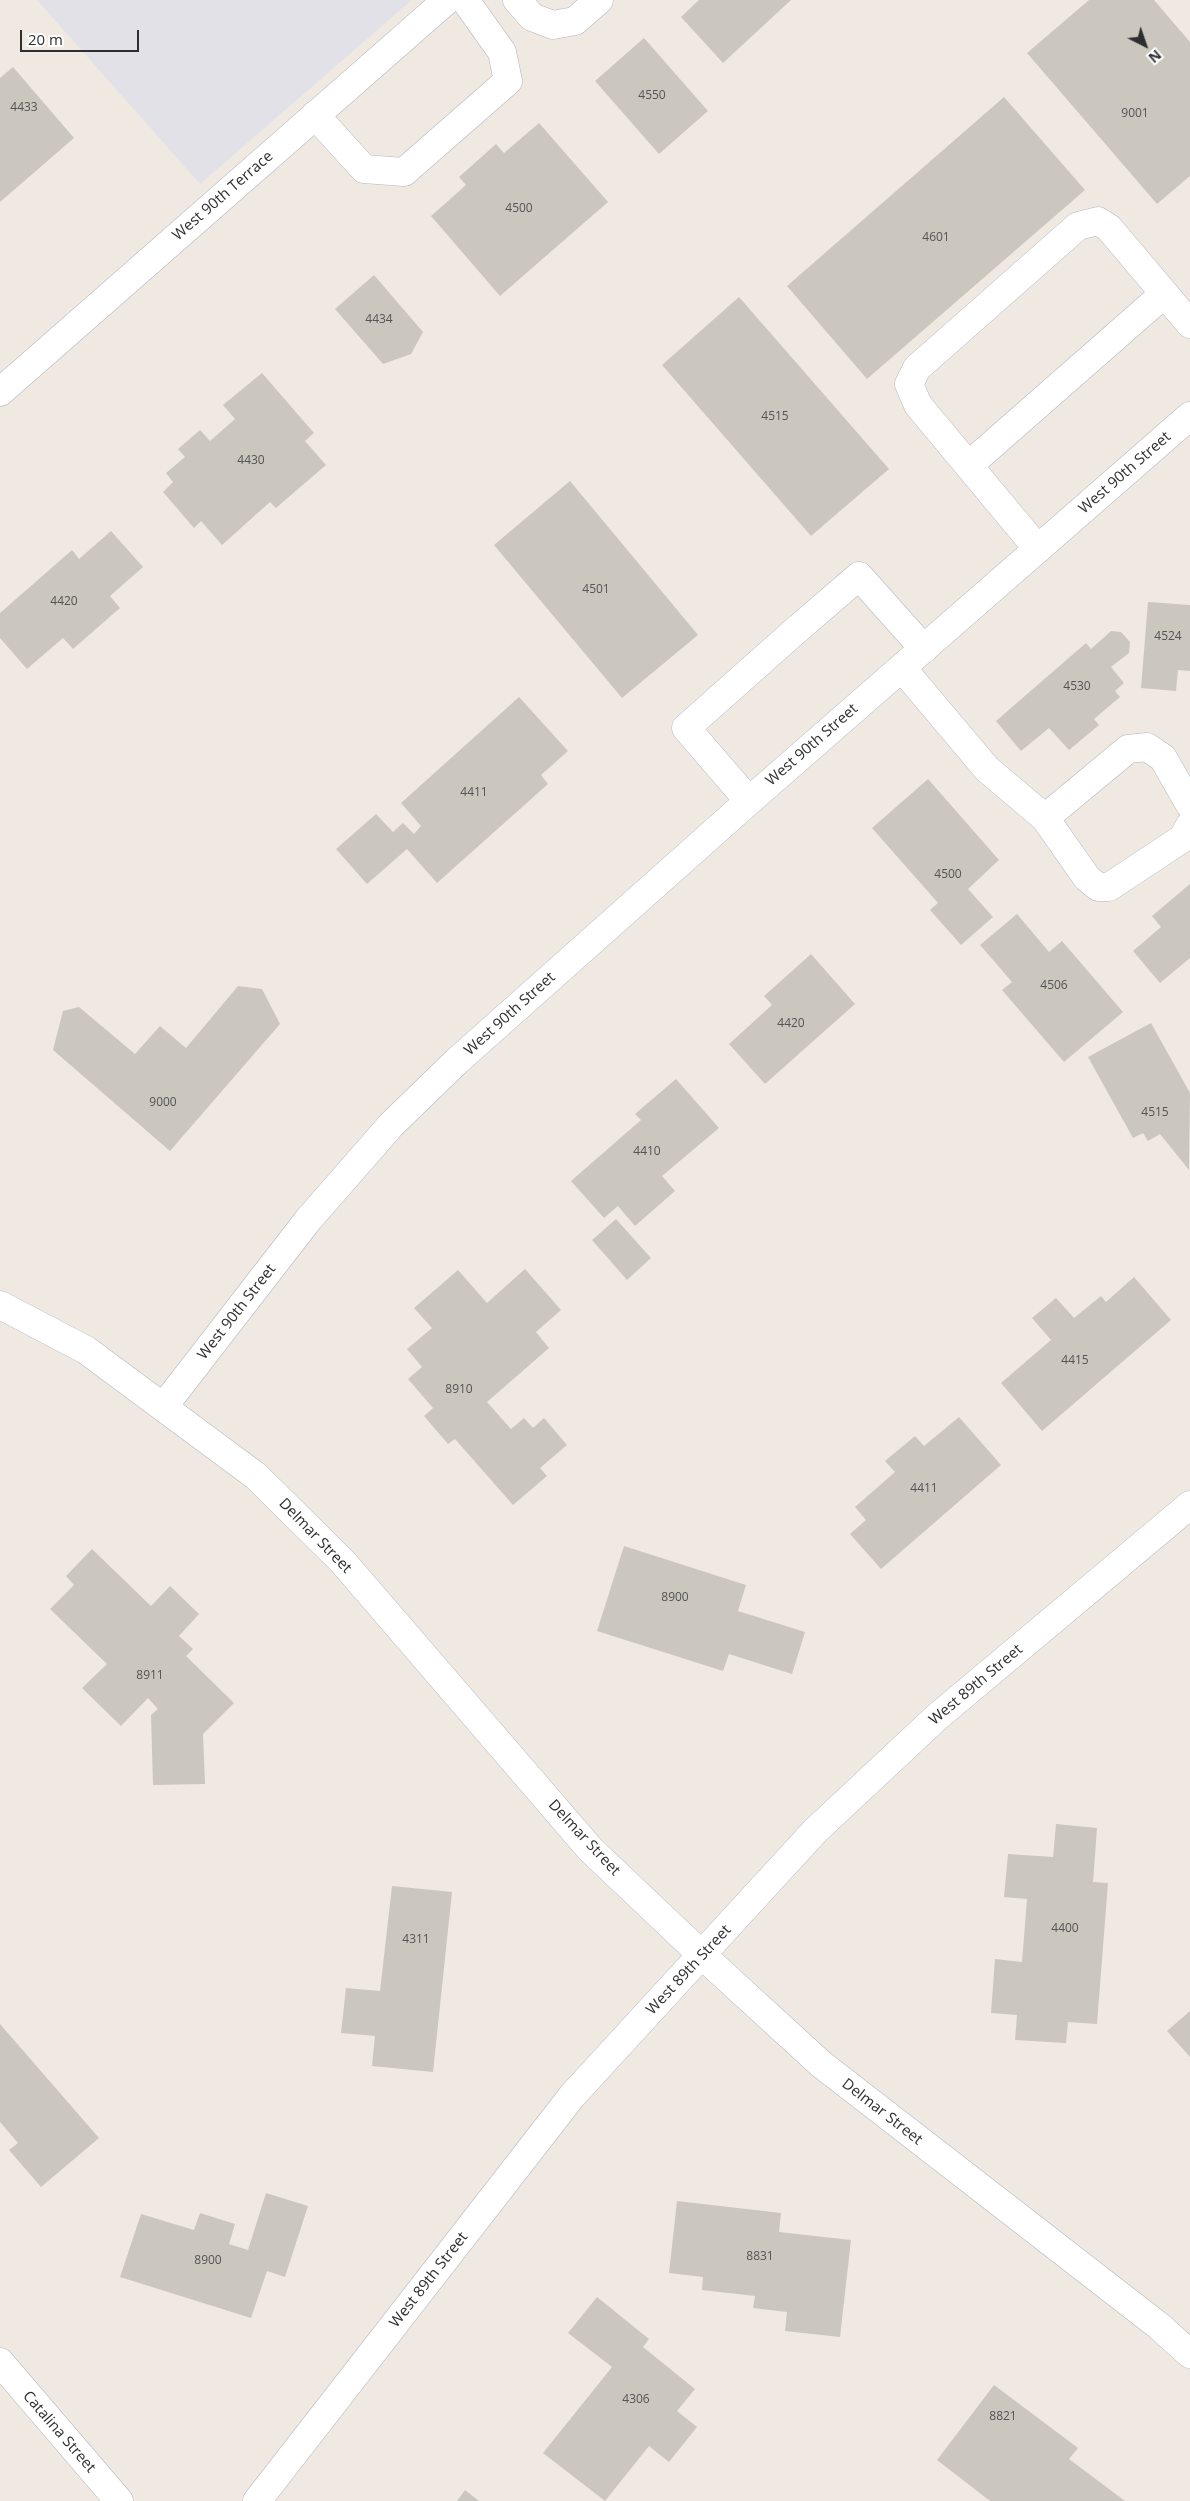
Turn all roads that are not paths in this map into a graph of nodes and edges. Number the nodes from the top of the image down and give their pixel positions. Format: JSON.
{"nodes":[{"id":1,"x":447,"y":0,"type":"edge"},
{"id":2,"x":465,"y":0,"type":"edge"},
{"id":3,"x":517,"y":0,"type":"edge"},
{"id":4,"x":599,"y":0,"type":"edge"},
{"id":5,"x":315,"y":115,"type":"junction"},
{"id":6,"x":1164,"y":294,"type":"junction"},
{"id":7,"x":1190,"y":324,"type":"edge"},
{"id":8,"x":0,"y":392,"type":"edge"},
{"id":9,"x":1190,"y":416,"type":"edge"},
{"id":10,"x":968,"y":465,"type":"junction"},
{"id":11,"x":1038,"y":549,"type":"junction"},
{"id":12,"x":924,"y":649,"type":"junction"},
{"id":13,"x":902,"y":668,"type":"junction"},
{"id":14,"x":749,"y":801,"type":"junction"},
{"id":15,"x":1190,"y":805,"type":"edge"},
{"id":16,"x":1045,"y":818,"type":"junction"},
{"id":17,"x":1190,"y":824,"type":"edge"},
{"id":18,"x":0,"y":1305,"type":"edge"},
{"id":19,"x":164,"y":1406,"type":"junction"},
{"id":20,"x":1190,"y":1505,"type":"edge"},
{"id":21,"x":702,"y":1955,"type":"junction"},
{"id":22,"x":1190,"y":2354,"type":"edge"},
{"id":23,"x":0,"y":2362,"type":"edge"},
{"id":24,"x":119,"y":2501,"type":"edge"},
{"id":25,"x":258,"y":2501,"type":"edge"}],
"edges":[{"from":1,"to":5,"type":"street","name":"West 90th Terrace"},
{"from":2,"to":5,"type":"street"},
{"from":3,"to":4,"type":"street"},
{"from":5,"to":8,"type":"street","name":"West 90th Terrace"},
{"from":6,"to":7,"type":"street"},
{"from":6,"to":10,"type":"street"},
{"from":6,"to":10,"type":"street"},
{"from":9,"to":11,"type":"street","name":"West 90th Street"},
{"from":10,"to":11,"type":"street"},
{"from":11,"to":12,"type":"street","name":"West 90th Street"},
{"from":12,"to":13,"type":"street","name":"West 90th Street"},
{"from":12,"to":14,"type":"street"},
{"from":13,"to":14,"type":"street","name":"West 90th Street"},
{"from":13,"to":16,"type":"street"},
{"from":14,"to":19,"type":"street","name":"West 90th Street"},
{"from":15,"to":16,"type":"street"},
{"from":16,"to":17,"type":"street"},
{"from":18,"to":19,"type":"street","name":"Delmar Street"},
{"from":19,"to":21,"type":"street","name":"Delmar Street"},
{"from":20,"to":21,"type":"street","name":"West 89th Street"},
{"from":21,"to":22,"type":"street","name":"Delmar Street"},
{"from":21,"to":25,"type":"street","name":"West 89th Street"},
{"from":23,"to":24,"type":"street","name":"Catalina Street"}]}
